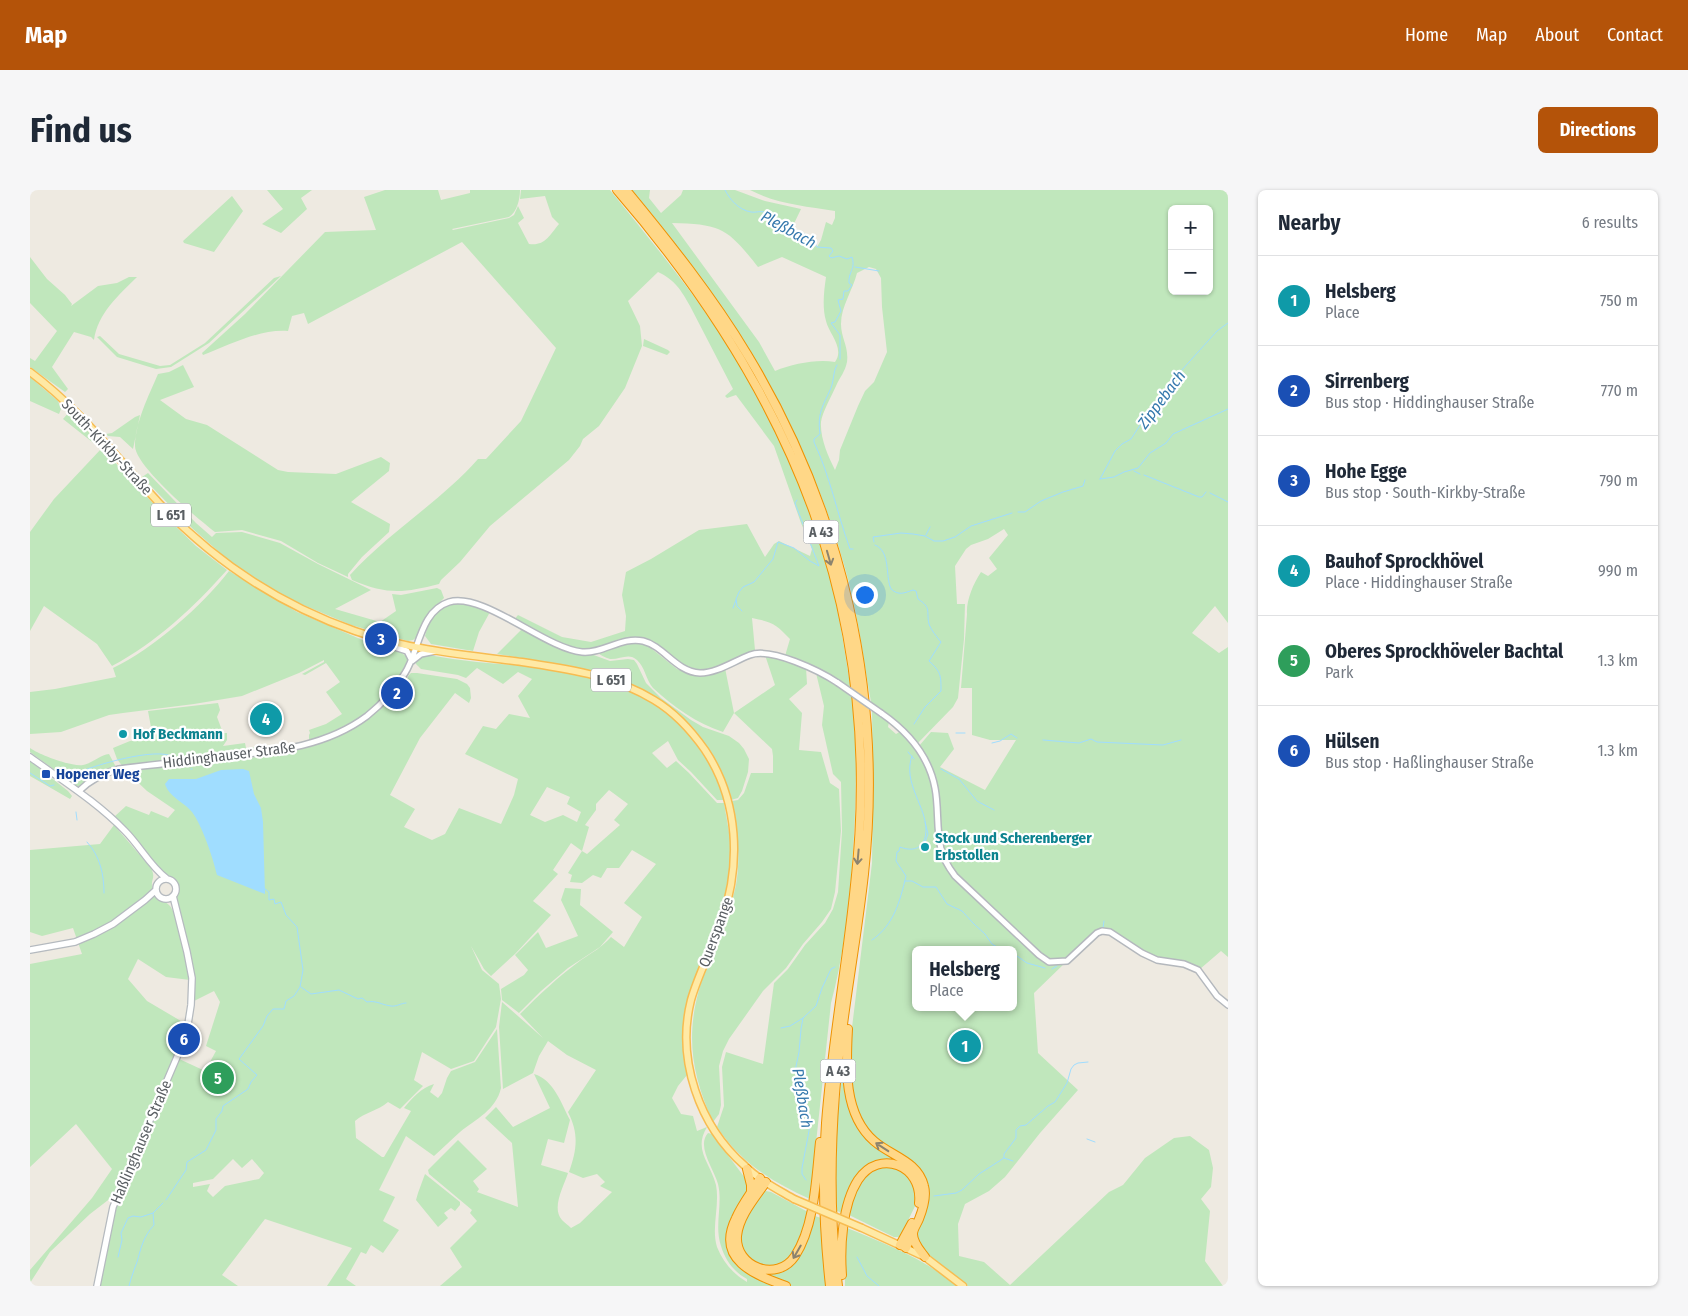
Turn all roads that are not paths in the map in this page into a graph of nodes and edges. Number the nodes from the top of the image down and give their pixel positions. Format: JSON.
{"nodes":[{"id":1,"x":617,"y":190,"type":"edge"},
{"id":2,"x":626,"y":190,"type":"edge"},
{"id":3,"x":30,"y":372,"type":"edge"},
{"id":4,"x":381,"y":639,"type":"junction"},
{"id":5,"x":417,"y":647,"type":"junction"},
{"id":6,"x":440,"y":651,"type":"junction"},
{"id":7,"x":412,"y":661,"type":"junction"},
{"id":8,"x":30,"y":757,"type":"edge"},
{"id":9,"x":79,"y":791,"type":"junction"},
{"id":10,"x":152,"y":864,"type":"junction"},
{"id":11,"x":166,"y":878,"type":"junction"},
{"id":12,"x":157,"y":883,"type":"junction"},
{"id":13,"x":157,"y":893,"type":"junction"},
{"id":14,"x":173,"y":896,"type":"junction"},
{"id":15,"x":165,"y":899,"type":"junction"},
{"id":16,"x":176,"y":911,"type":"junction"},
{"id":17,"x":30,"y":950,"type":"edge"},
{"id":18,"x":849,"y":988,"type":"junction"},
{"id":19,"x":1228,"y":1005,"type":"edge"},
{"id":20,"x":827,"y":1107,"type":"junction"},
{"id":21,"x":747,"y":1169,"type":"junction"},
{"id":22,"x":763,"y":1180,"type":"junction"},
{"id":23,"x":751,"y":1193,"type":"junction"},
{"id":24,"x":913,"y":1232,"type":"junction"},
{"id":25,"x":903,"y":1246,"type":"junction"},
{"id":26,"x":925,"y":1257,"type":"junction"},
{"id":27,"x":97,"y":1286,"type":"edge"},
{"id":28,"x":786,"y":1286,"type":"edge"},
{"id":29,"x":830,"y":1286,"type":"edge"},
{"id":30,"x":838,"y":1286,"type":"edge"},
{"id":31,"x":843,"y":1286,"type":"edge"},
{"id":32,"x":963,"y":1286,"type":"edge"}],
"edges":[{"from":1,"to":20,"type":"highway","number":"A 43","one_way":true},
{"from":2,"to":18,"type":"highway","number":"A 43"},
{"from":3,"to":4,"type":"main road","name":"South-Kirkby-Straße","number":"L 651"},
{"from":4,"to":5,"type":"main road","name":"South-Kirkby-Straße","number":"L 651"},
{"from":4,"to":7,"type":"street"},
{"from":5,"to":6,"type":"main road","name":"Querspange","number":"L 651"},
{"from":5,"to":7,"type":"street","name":"Hiddinghauser Straße"},
{"from":5,"to":19,"type":"street","name":"Hiddinghauser Straße","bridge":true},
{"from":6,"to":7,"type":"street"},
{"from":6,"to":21,"type":"main road","name":"Querspange","number":"L 651"},
{"from":7,"to":9,"type":"street","name":"Hiddinghauser Straße"},
{"from":8,"to":9,"type":"main road"},
{"from":9,"to":10,"type":"main road"},
{"from":10,"to":11,"type":"main road"},
{"from":10,"to":12,"type":"main road"},
{"from":11,"to":12,"type":"main road"},
{"from":11,"to":14,"type":"main road"},
{"from":12,"to":13,"type":"main road"},
{"from":13,"to":15,"type":"main road"},
{"from":13,"to":17,"type":"main road"},
{"from":14,"to":15,"type":"main road"},
{"from":14,"to":16,"type":"main road","name":"Haßlinghauser Straße"},
{"from":15,"to":16,"type":"main road","name":"Haßlinghauser Straße"},
{"from":16,"to":27,"type":"main road","name":"Haßlinghauser Straße"},
{"from":24,"to":18,"type":"highway","one_way":true},
{"from":18,"to":30,"type":"highway","number":"A 43"},
{"from":20,"to":22,"type":"highway","one_way":true},
{"from":20,"to":29,"type":"highway","number":"A 43"},
{"from":21,"to":22,"type":"main road","name":"Querspange","number":"L 651"},
{"from":21,"to":23,"type":"highway"},
{"from":22,"to":23,"type":"highway"},
{"from":22,"to":25,"type":"main road","name":"Querspange","bridge":true},
{"from":23,"to":28,"type":"highway"},
{"from":24,"to":25,"type":"highway"},
{"from":24,"to":26,"type":"highway"},
{"from":25,"to":26,"type":"main road","name":"Querspange"},
{"from":25,"to":31,"type":"highway"},
{"from":26,"to":32,"type":"main road","name":"Querspange"}]}
